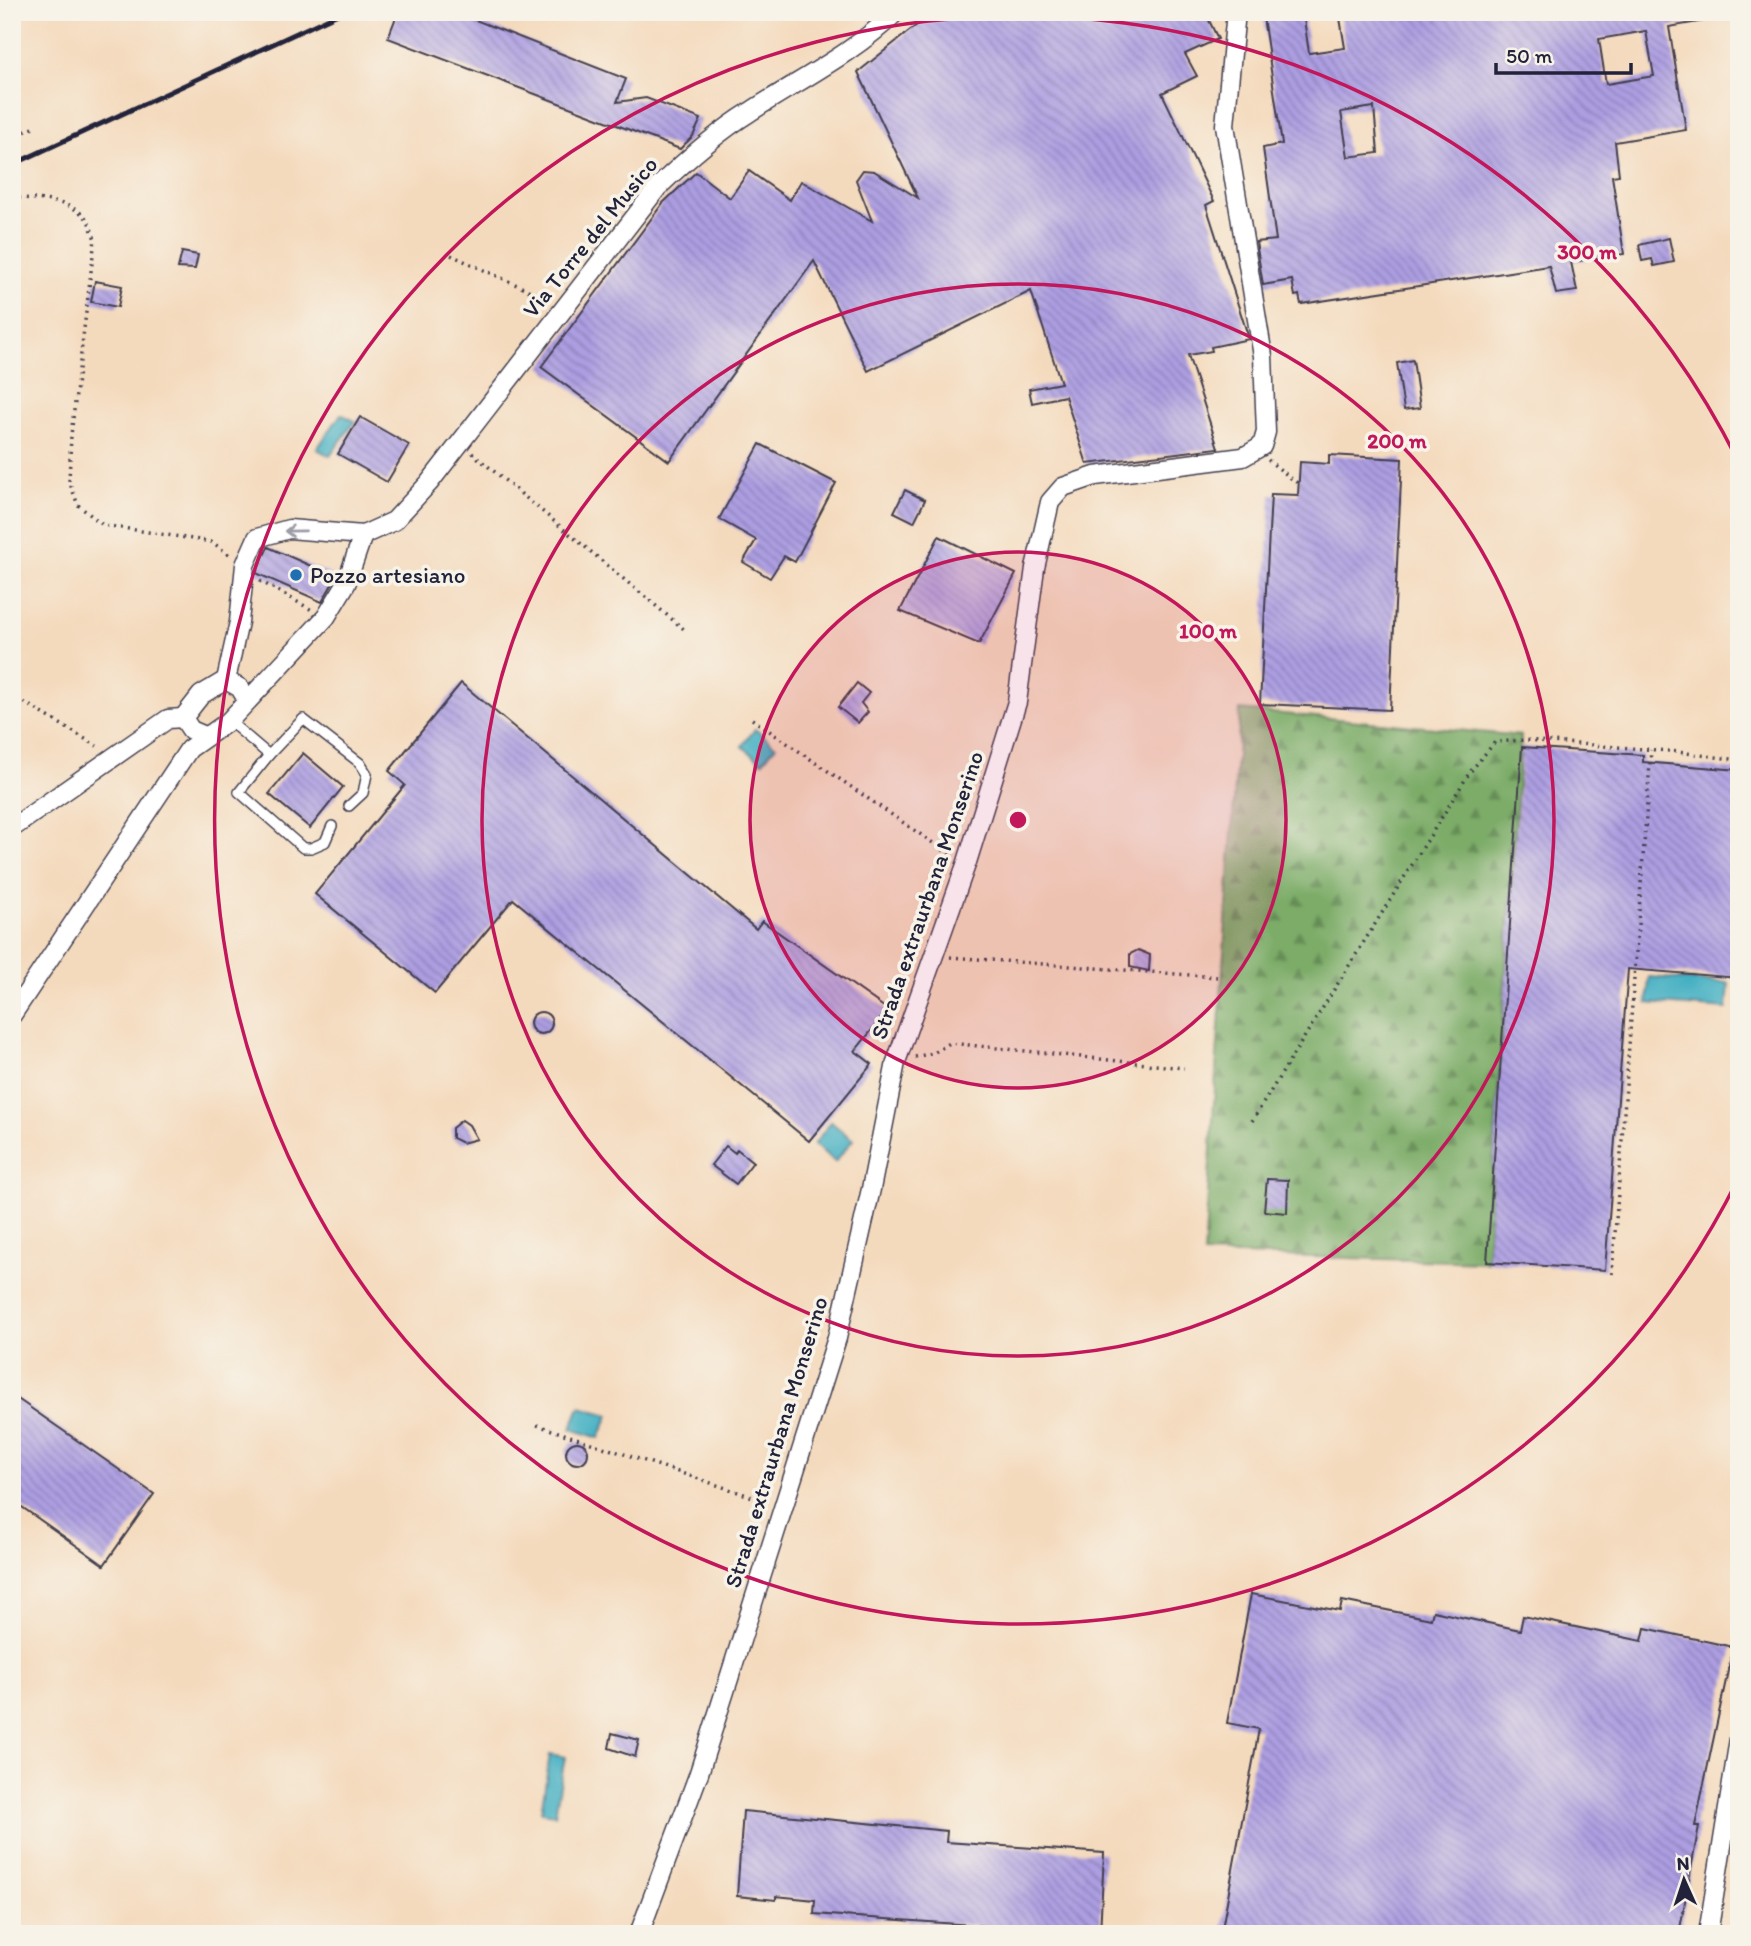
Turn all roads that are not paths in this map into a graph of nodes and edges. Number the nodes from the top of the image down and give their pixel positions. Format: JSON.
{"nodes":[{"id":1,"x":896,"y":12,"type":"edge"},
{"id":2,"x":1236,"y":12,"type":"edge"},
{"id":3,"x":363,"y":535,"type":"junction"},
{"id":4,"x":226,"y":680,"type":"junction"},
{"id":5,"x":247,"y":700,"type":"junction"},
{"id":6,"x":183,"y":718,"type":"junction"},
{"id":7,"x":229,"y":721,"type":"junction"},
{"id":8,"x":205,"y":736,"type":"junction"},
{"id":9,"x":269,"y":755,"type":"junction"},
{"id":10,"x":349,"y":806,"type":"dead end"},
{"id":11,"x":332,"y":825,"type":"dead end"},
{"id":12,"x":12,"y":828,"type":"edge"},
{"id":13,"x":12,"y":1014,"type":"edge"},
{"id":14,"x":1739,"y":1739,"type":"edge"},
{"id":15,"x":639,"y":1934,"type":"edge"},
{"id":16,"x":1708,"y":1934,"type":"edge"}],
"edges":[{"from":1,"to":3,"type":"street","name":"Via Torre del Musico"},
{"from":2,"to":15,"type":"street","name":"Strada extraurbana Monserino"},
{"from":3,"to":4,"type":"street","name":"Via Torre del Musico","one_way":true},
{"from":3,"to":5,"type":"street"},
{"from":4,"to":5,"type":"street"},
{"from":4,"to":6,"type":"street"},
{"from":5,"to":7,"type":"street"},
{"from":6,"to":8,"type":"street"},
{"from":6,"to":12,"type":"street"},
{"from":7,"to":8,"type":"street"},
{"from":7,"to":9,"type":"lane"},
{"from":8,"to":13,"type":"street"},
{"from":9,"to":10,"type":"lane"},
{"from":9,"to":11,"type":"lane"},
{"from":14,"to":16,"type":"street"}]}
